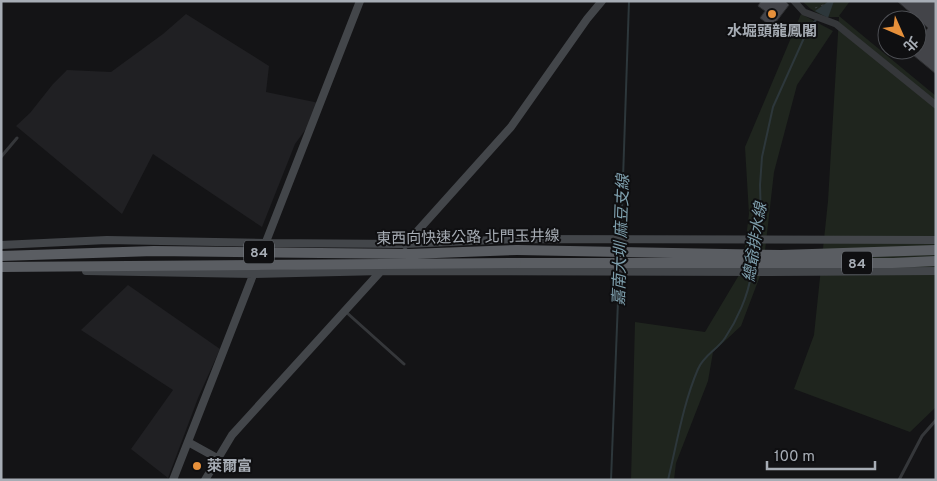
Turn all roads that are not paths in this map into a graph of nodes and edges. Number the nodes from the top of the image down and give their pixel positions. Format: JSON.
{"nodes":[{"id":1,"x":360,"y":1,"type":"edge"},
{"id":2,"x":602,"y":1,"type":"edge"},
{"id":3,"x":794,"y":1,"type":"edge"},
{"id":4,"x":936,"y":105,"type":"edge"},
{"id":5,"x":17,"y":138,"type":"dead end"},
{"id":6,"x":1,"y":158,"type":"edge"},
{"id":7,"x":936,"y":240,"type":"edge"},
{"id":8,"x":265,"y":243,"type":"junction"},
{"id":9,"x":1,"y":244,"type":"edge"},
{"id":10,"x":405,"y":244,"type":"junction"},
{"id":11,"x":936,"y":250,"type":"edge"},
{"id":12,"x":1,"y":256,"type":"edge"},
{"id":13,"x":780,"y":259,"type":"junction"},
{"id":14,"x":936,"y":261,"type":"edge"},
{"id":15,"x":1,"y":267,"type":"edge"},
{"id":16,"x":382,"y":271,"type":"junction"},
{"id":17,"x":936,"y":271,"type":"edge"},
{"id":18,"x":1,"y":272,"type":"edge"},
{"id":19,"x":253,"y":274,"type":"junction"},
{"id":20,"x":345,"y":312,"type":"junction"},
{"id":21,"x":404,"y":364,"type":"dead end"},
{"id":22,"x":936,"y":420,"type":"edge"},
{"id":23,"x":188,"y":442,"type":"junction"},
{"id":24,"x":217,"y":458,"type":"junction"},
{"id":25,"x":173,"y":480,"type":"edge"},
{"id":26,"x":205,"y":480,"type":"edge"},
{"id":27,"x":899,"y":480,"type":"edge"}],
"edges":[{"from":1,"to":8,"type":"main road"},
{"from":2,"to":10,"type":"main road"},
{"from":3,"to":4,"type":"street"},
{"from":5,"to":6,"type":"lane"},
{"from":7,"to":10,"type":"main road"},
{"from":8,"to":9,"type":"main road"},
{"from":8,"to":10,"type":"main road"},
{"from":8,"to":19,"type":"main road"},
{"from":10,"to":16,"type":"main road"},
{"from":11,"to":13,"type":"highway","name":"東西向快速公路 北門玉井線","number":"84"},
{"from":12,"to":13,"type":"highway","name":"東西向快速公路 北門玉井線","number":"84","bridge":true},
{"from":13,"to":14,"type":"highway","name":"東西向快速公路 北門玉井線","number":"84"},
{"from":13,"to":15,"type":"highway","name":"東西向快速公路 北門玉井線","number":"84","bridge":true},
{"from":16,"to":17,"type":"main road"},
{"from":16,"to":19,"type":"main road"},
{"from":16,"to":20,"type":"main road"},
{"from":18,"to":19,"type":"main road"},
{"from":19,"to":23,"type":"main road"},
{"from":20,"to":21,"type":"lane"},
{"from":20,"to":24,"type":"main road"},
{"from":22,"to":27,"type":"lane"},
{"from":23,"to":24,"type":"main road"},
{"from":23,"to":25,"type":"main road"},
{"from":24,"to":26,"type":"main road"}]}
